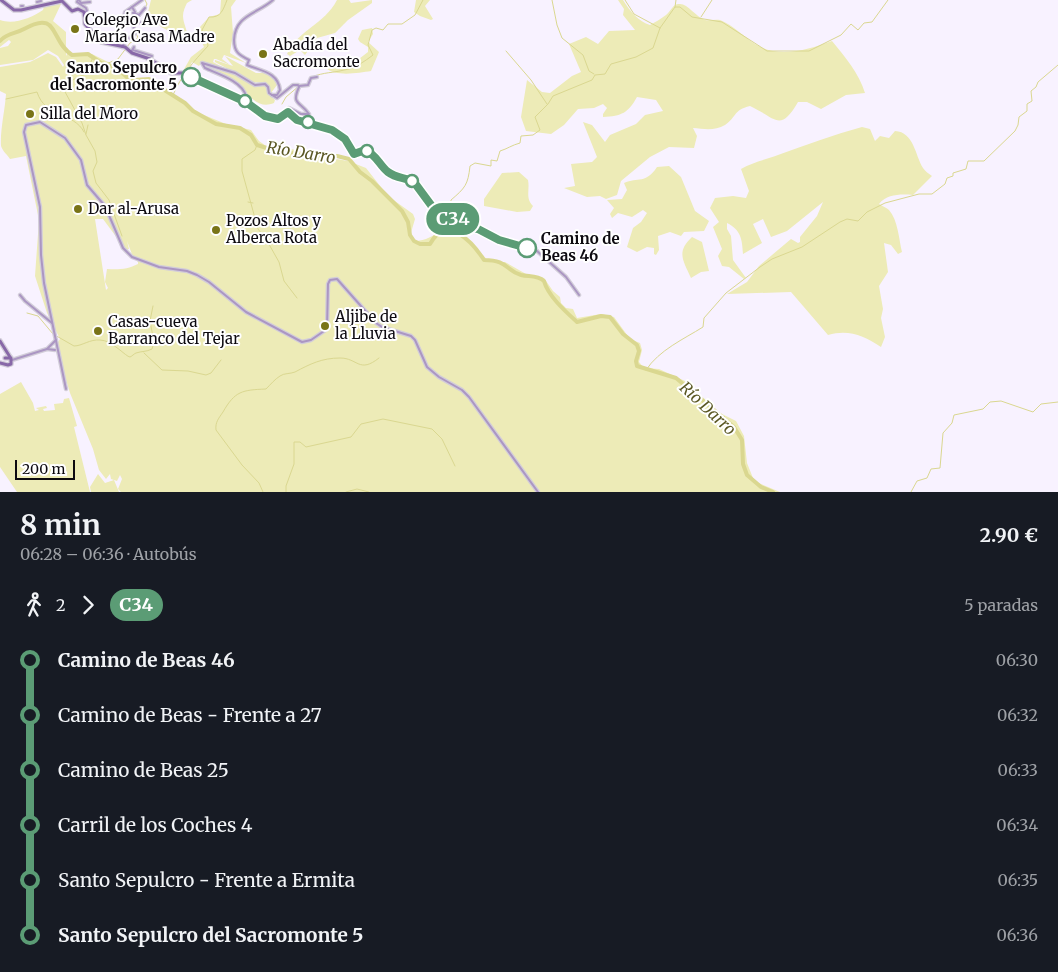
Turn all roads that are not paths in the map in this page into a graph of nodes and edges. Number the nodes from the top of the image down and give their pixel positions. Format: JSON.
{"nodes":[{"id":1,"x":1,"y":0,"type":"edge"},
{"id":2,"x":78,"y":0,"type":"edge"},
{"id":3,"x":142,"y":0,"type":"edge"},
{"id":4,"x":273,"y":0,"type":"edge"},
{"id":5,"x":41,"y":1,"type":"edge"},
{"id":6,"x":37,"y":2,"type":"dead end"},
{"id":7,"x":90,"y":2,"type":"dead end"},
{"id":8,"x":22,"y":7,"type":"dead end"},
{"id":9,"x":29,"y":7,"type":"dead end"},
{"id":10,"x":132,"y":7,"type":"junction"},
{"id":11,"x":145,"y":8,"type":"dead end"},
{"id":12,"x":84,"y":12,"type":"junction"},
{"id":13,"x":139,"y":15,"type":"junction"},
{"id":14,"x":132,"y":18,"type":"junction"},
{"id":15,"x":123,"y":22,"type":"dead end"},
{"id":16,"x":143,"y":24,"type":"dead end"},
{"id":17,"x":127,"y":49,"type":"junction"},
{"id":18,"x":152,"y":56,"type":"dead end"},
{"id":19,"x":318,"y":77,"type":"dead end"},
{"id":20,"x":299,"y":86,"type":"junction"},
{"id":21,"x":272,"y":95,"type":"junction"},
{"id":22,"x":244,"y":101,"type":"junction"},
{"id":23,"x":288,"y":112,"type":"junction"},
{"id":24,"x":20,"y":295,"type":"dead end"},
{"id":25,"x":579,"y":296,"type":"dead end"},
{"id":26,"x":54,"y":324,"type":"junction"},
{"id":27,"x":0,"y":340,"type":"edge"},
{"id":28,"x":4,"y":347,"type":"junction"},
{"id":29,"x":54,"y":347,"type":"junction"},
{"id":30,"x":11,"y":359,"type":"junction"},
{"id":31,"x":3,"y":361,"type":"edge"},
{"id":32,"x":65,"y":387,"type":"dead end"},
{"id":33,"x":538,"y":492,"type":"edge"}],
"edges":[{"from":1,"to":12,"type":"street"},
{"from":2,"to":7,"type":"street"},
{"from":2,"to":12,"type":"street"},
{"from":3,"to":10,"type":"street"},
{"from":4,"to":21,"type":"street"},
{"from":5,"to":6,"type":"street"},
{"from":8,"to":9,"type":"street"},
{"from":10,"to":13,"type":"street"},
{"from":10,"to":15,"type":"street"},
{"from":11,"to":13,"type":"street"},
{"from":12,"to":17,"type":"street"},
{"from":13,"to":14,"type":"street"},
{"from":14,"to":16,"type":"street"},
{"from":14,"to":17,"type":"street"},
{"from":17,"to":18,"type":"street"},
{"from":17,"to":22,"type":"street"},
{"from":19,"to":20,"type":"street"},
{"from":20,"to":21,"type":"street"},
{"from":20,"to":23,"type":"street"},
{"from":21,"to":22,"type":"street"},
{"from":22,"to":23,"type":"street"},
{"from":23,"to":25,"type":"street"},
{"from":24,"to":26,"type":"street"},
{"from":26,"to":29,"type":"street"},
{"from":26,"to":33,"type":"street"},
{"from":27,"to":28,"type":"street"},
{"from":28,"to":30,"type":"street"},
{"from":28,"to":31,"type":"street"},
{"from":29,"to":30,"type":"street"},
{"from":29,"to":32,"type":"street"},
{"from":30,"to":31,"type":"street"},
{"from":30,"to":31,"type":"street"}]}
